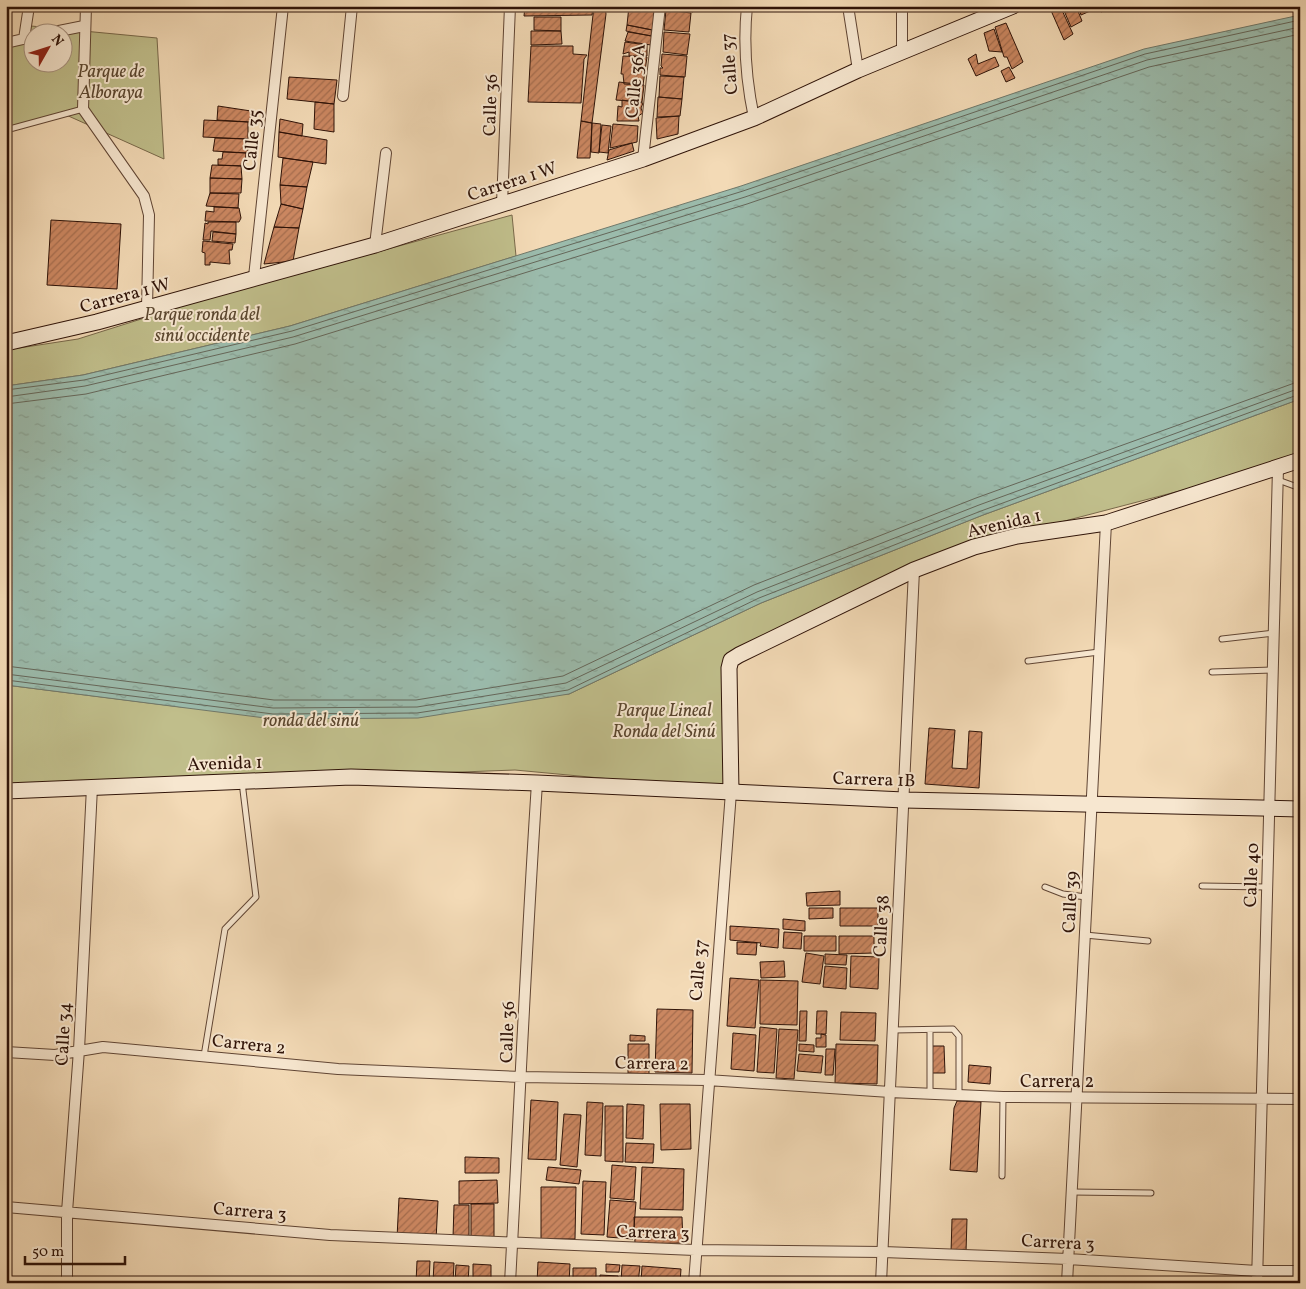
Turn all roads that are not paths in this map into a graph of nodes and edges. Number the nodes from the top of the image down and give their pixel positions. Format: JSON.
{"nodes":[{"id":1,"x":29,"y":6,"type":"edge"},
{"id":2,"x":86,"y":6,"type":"edge"},
{"id":3,"x":283,"y":6,"type":"edge"},
{"id":4,"x":352,"y":6,"type":"edge"},
{"id":5,"x":510,"y":6,"type":"edge"},
{"id":6,"x":660,"y":6,"type":"edge"},
{"id":7,"x":747,"y":6,"type":"edge"},
{"id":8,"x":848,"y":6,"type":"edge"},
{"id":9,"x":902,"y":6,"type":"edge"},
{"id":10,"x":1011,"y":7,"type":"edge"},
{"id":11,"x":28,"y":22,"type":"edge"},
{"id":12,"x":84,"y":26,"type":"junction"},
{"id":13,"x":72,"y":28,"type":"edge"},
{"id":14,"x":22,"y":39,"type":"edge"},
{"id":15,"x":6,"y":43,"type":"edge"},
{"id":16,"x":902,"y":52,"type":"junction"},
{"id":17,"x":858,"y":70,"type":"junction"},
{"id":18,"x":343,"y":96,"type":"dead end"},
{"id":19,"x":83,"y":110,"type":"junction"},
{"id":20,"x":754,"y":118,"type":"junction"},
{"id":21,"x":6,"y":130,"type":"edge"},
{"id":22,"x":386,"y":153,"type":"dead end"},
{"id":23,"x":643,"y":159,"type":"junction"},
{"id":24,"x":502,"y":204,"type":"junction"},
{"id":25,"x":375,"y":245,"type":"junction"},
{"id":26,"x":254,"y":278,"type":"junction"},
{"id":27,"x":147,"y":308,"type":"junction"},
{"id":28,"x":6,"y":343,"type":"edge"},
{"id":29,"x":1300,"y":460,"type":"edge"},
{"id":30,"x":1278,"y":474,"type":"junction"},
{"id":31,"x":1300,"y":488,"type":"edge"},
{"id":32,"x":1106,"y":523,"type":"junction"},
{"id":33,"x":914,"y":570,"type":"junction"},
{"id":34,"x":1274,"y":633,"type":"junction"},
{"id":35,"x":1222,"y":638,"type":"dead end"},
{"id":36,"x":1099,"y":652,"type":"junction"},
{"id":37,"x":731,"y":660,"type":"joint"},
{"id":38,"x":1028,"y":661,"type":"dead end"},
{"id":39,"x":1273,"y":670,"type":"junction"},
{"id":40,"x":1212,"y":672,"type":"dead end"},
{"id":41,"x":446,"y":781,"type":"joint"},
{"id":42,"x":242,"y":782,"type":"junction"},
{"id":43,"x":537,"y":783,"type":"junction"},
{"id":44,"x":92,"y":787,"type":"junction"},
{"id":45,"x":6,"y":791,"type":"edge"},
{"id":46,"x":731,"y":792,"type":"junction"},
{"id":47,"x":904,"y":800,"type":"junction"},
{"id":48,"x":1091,"y":803,"type":"junction"},
{"id":49,"x":1269,"y":808,"type":"junction"},
{"id":50,"x":1300,"y":810,"type":"edge"},
{"id":51,"x":1202,"y":886,"type":"dead end"},
{"id":52,"x":1045,"y":887,"type":"dead end"},
{"id":53,"x":1267,"y":887,"type":"junction"},
{"id":54,"x":1086,"y":897,"type":"junction"},
{"id":55,"x":1084,"y":935,"type":"junction"},
{"id":56,"x":1148,"y":941,"type":"dead end"},
{"id":57,"x":893,"y":1030,"type":"junction"},
{"id":58,"x":930,"y":1030,"type":"junction"},
{"id":59,"x":79,"y":1050,"type":"junction"},
{"id":60,"x":6,"y":1052,"type":"edge"},
{"id":61,"x":204,"y":1056,"type":"junction"},
{"id":62,"x":522,"y":1077,"type":"junction"},
{"id":63,"x":708,"y":1080,"type":"junction"},
{"id":64,"x":890,"y":1092,"type":"junction"},
{"id":65,"x":930,"y":1094,"type":"junction"},
{"id":66,"x":960,"y":1095,"type":"junction"},
{"id":67,"x":1003,"y":1097,"type":"junction"},
{"id":68,"x":1076,"y":1097,"type":"junction"},
{"id":69,"x":1262,"y":1098,"type":"junction"},
{"id":70,"x":1300,"y":1099,"type":"edge"},
{"id":71,"x":1002,"y":1176,"type":"dead end"},
{"id":72,"x":1071,"y":1192,"type":"junction"},
{"id":73,"x":1151,"y":1193,"type":"dead end"},
{"id":74,"x":6,"y":1207,"type":"edge"},
{"id":75,"x":67,"y":1212,"type":"junction"},
{"id":76,"x":512,"y":1243,"type":"junction"},
{"id":77,"x":695,"y":1250,"type":"junction"},
{"id":78,"x":883,"y":1252,"type":"junction"},
{"id":79,"x":1068,"y":1258,"type":"junction"},
{"id":80,"x":1257,"y":1271,"type":"junction"},
{"id":81,"x":1300,"y":1271,"type":"edge"},
{"id":82,"x":67,"y":1283,"type":"edge"},
{"id":83,"x":510,"y":1283,"type":"edge"},
{"id":84,"x":694,"y":1283,"type":"edge"},
{"id":85,"x":881,"y":1283,"type":"edge"},
{"id":86,"x":1067,"y":1283,"type":"edge"},
{"id":87,"x":1257,"y":1283,"type":"edge"}],
"edges":[{"from":1,"to":11,"type":"street"},
{"from":2,"to":12,"type":"street"},
{"from":3,"to":26,"type":"street","name":"Calle 35"},
{"from":4,"to":18,"type":"street"},
{"from":5,"to":24,"type":"street","name":"Calle 36"},
{"from":6,"to":23,"type":"street","name":"Calle 36A"},
{"from":7,"to":20,"type":"street","name":"Calle 37"},
{"from":8,"to":17,"type":"street"},
{"from":9,"to":16,"type":"street"},
{"from":10,"to":16,"type":"street","name":"Carrera 1 W"},
{"from":12,"to":13,"type":"street"},
{"from":12,"to":19,"type":"street"},
{"from":14,"to":15,"type":"street"},
{"from":16,"to":17,"type":"street","name":"Carrera 1 W"},
{"from":17,"to":20,"type":"street","name":"Carrera 1 W"},
{"from":19,"to":21,"type":"lane"},
{"from":19,"to":27,"type":"street"},
{"from":20,"to":23,"type":"street","name":"Carrera 1 W"},
{"from":22,"to":25,"type":"street"},
{"from":23,"to":24,"type":"street","name":"Carrera 1 W"},
{"from":24,"to":25,"type":"street","name":"Carrera 1 W"},
{"from":25,"to":26,"type":"street","name":"Carrera 1 W"},
{"from":26,"to":27,"type":"street","name":"Carrera 1 W"},
{"from":27,"to":28,"type":"street","name":"Carrera 1 W"},
{"from":29,"to":30,"type":"street","name":"Avenida 1"},
{"from":30,"to":31,"type":"lane"},
{"from":30,"to":32,"type":"street","name":"Avenida 1"},
{"from":30,"to":34,"type":"street","name":"Calle 40"},
{"from":32,"to":33,"type":"street","name":"Avenida 1"},
{"from":32,"to":36,"type":"street","name":"Calle 39"},
{"from":33,"to":37,"type":"street","name":"Avenida 1"},
{"from":33,"to":47,"type":"street","name":"Calle 38"},
{"from":34,"to":35,"type":"lane"},
{"from":34,"to":39,"type":"street","name":"Calle 40"},
{"from":36,"to":38,"type":"lane"},
{"from":36,"to":48,"type":"street","name":"Calle 39"},
{"from":37,"to":46,"type":"street","name":"Calle 37"},
{"from":39,"to":40,"type":"lane"},
{"from":39,"to":49,"type":"street","name":"Calle 40"},
{"from":41,"to":42,"type":"street","name":"Avenida 1"},
{"from":41,"to":43,"type":"street","name":"Carrera 1B"},
{"from":42,"to":44,"type":"street","name":"Avenida 1"},
{"from":42,"to":61,"type":"lane"},
{"from":43,"to":46,"type":"street","name":"Carrera 1B"},
{"from":43,"to":62,"type":"street","name":"Calle 36"},
{"from":44,"to":45,"type":"street","name":"Avenida 1"},
{"from":44,"to":59,"type":"street","name":"Calle 34"},
{"from":46,"to":47,"type":"street","name":"Carrera 1B"},
{"from":46,"to":63,"type":"street","name":"Calle 37"},
{"from":47,"to":48,"type":"street","name":"Carrera 1B"},
{"from":47,"to":57,"type":"street","name":"Calle 38"},
{"from":48,"to":49,"type":"street","name":"Carrera 1B"},
{"from":48,"to":54,"type":"street","name":"Calle 39"},
{"from":49,"to":50,"type":"street","name":"Carrera 1B"},
{"from":49,"to":53,"type":"street","name":"Calle 40"},
{"from":51,"to":53,"type":"lane"},
{"from":52,"to":54,"type":"lane"},
{"from":53,"to":69,"type":"street","name":"Calle 40"},
{"from":54,"to":55,"type":"street","name":"Calle 39"},
{"from":55,"to":56,"type":"lane"},
{"from":55,"to":68,"type":"street","name":"Calle 39"},
{"from":57,"to":58,"type":"lane"},
{"from":57,"to":64,"type":"street","name":"Calle 38"},
{"from":58,"to":65,"type":"lane"},
{"from":58,"to":66,"type":"lane"},
{"from":59,"to":60,"type":"street","name":"Carrera 2"},
{"from":59,"to":61,"type":"street","name":"Carrera 2"},
{"from":59,"to":75,"type":"street","name":"Calle 34"},
{"from":61,"to":62,"type":"street","name":"Carrera 2"},
{"from":62,"to":63,"type":"street","name":"Carrera 2"},
{"from":62,"to":76,"type":"street","name":"Calle 36"},
{"from":63,"to":64,"type":"street","name":"Carrera 2"},
{"from":63,"to":77,"type":"street","name":"Calle 37"},
{"from":64,"to":65,"type":"street","name":"Carrera 2"},
{"from":64,"to":78,"type":"street","name":"Calle 38"},
{"from":65,"to":66,"type":"street","name":"Carrera 2"},
{"from":66,"to":67,"type":"street","name":"Carrera 2"},
{"from":67,"to":68,"type":"street","name":"Carrera 2"},
{"from":67,"to":71,"type":"lane"},
{"from":68,"to":69,"type":"street","name":"Carrera 2"},
{"from":68,"to":72,"type":"street","name":"Calle 39"},
{"from":69,"to":70,"type":"street","name":"Carrera 2"},
{"from":69,"to":80,"type":"street","name":"Calle 40"},
{"from":72,"to":73,"type":"lane"},
{"from":72,"to":79,"type":"street","name":"Calle 39"},
{"from":74,"to":75,"type":"street","name":"Carrera 3"},
{"from":75,"to":76,"type":"street","name":"Carrera 3"},
{"from":75,"to":82,"type":"street","name":"Calle 34"},
{"from":76,"to":77,"type":"street","name":"Carrera 3"},
{"from":76,"to":83,"type":"street","name":"Calle 36"},
{"from":77,"to":78,"type":"street","name":"Carrera 3"},
{"from":77,"to":84,"type":"street","name":"Calle 37"},
{"from":78,"to":79,"type":"street","name":"Carrera 3"},
{"from":78,"to":85,"type":"street","name":"Calle 38"},
{"from":79,"to":80,"type":"street","name":"Carrera 3"},
{"from":79,"to":86,"type":"street","name":"Calle 39"},
{"from":80,"to":81,"type":"street","name":"Carrera 3"},
{"from":80,"to":87,"type":"street","name":"Calle 40"}]}
